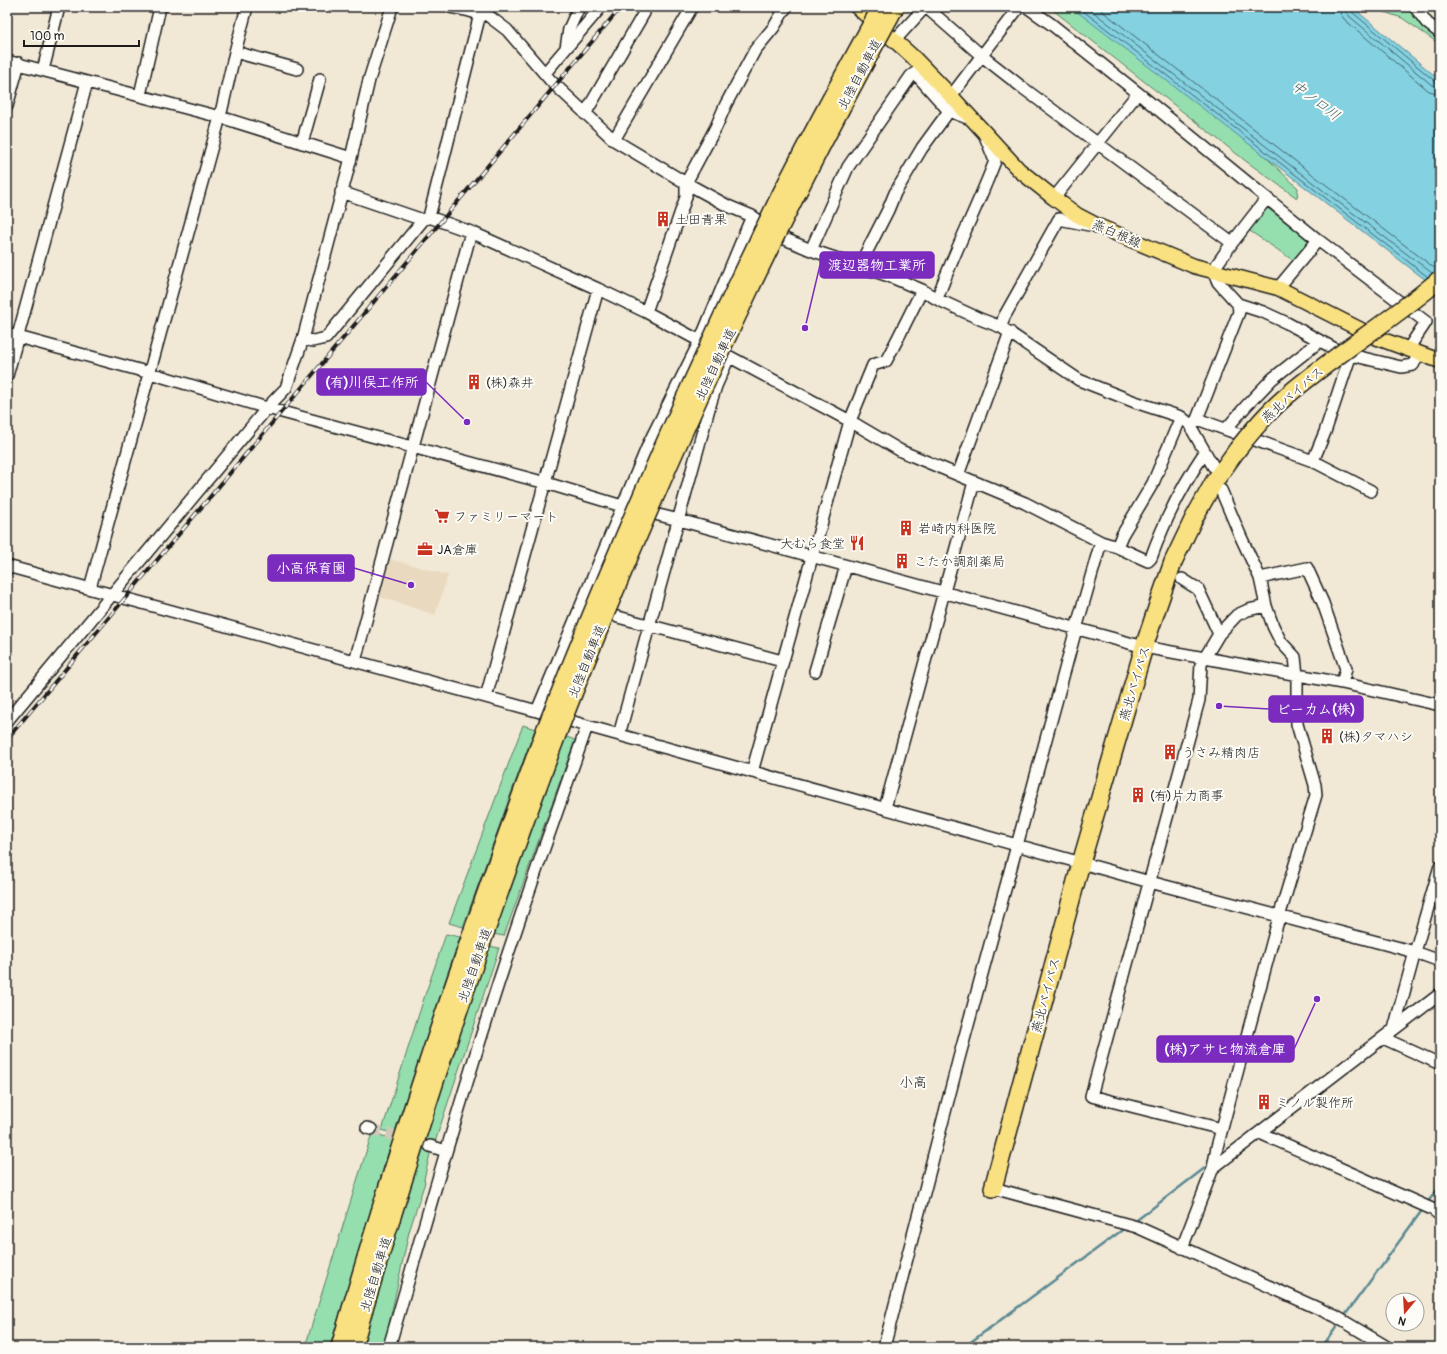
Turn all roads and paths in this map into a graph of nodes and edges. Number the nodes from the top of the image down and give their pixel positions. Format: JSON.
{"nodes":[{"id":1,"x":59,"y":7,"type":"edge"},
{"id":2,"x":160,"y":7,"type":"edge"},
{"id":3,"x":247,"y":7,"type":"edge"},
{"id":4,"x":392,"y":7,"type":"edge"},
{"id":5,"x":450,"y":7,"type":"edge"},
{"id":6,"x":578,"y":7,"type":"edge"},
{"id":7,"x":601,"y":7,"type":"edge"},
{"id":8,"x":692,"y":7,"type":"edge"},
{"id":9,"x":786,"y":7,"type":"edge"},
{"id":10,"x":857,"y":7,"type":"edge"},
{"id":11,"x":881,"y":7,"type":"edge"},
{"id":12,"x":895,"y":7,"type":"edge"},
{"id":13,"x":926,"y":7,"type":"edge"},
{"id":14,"x":1019,"y":7,"type":"edge"},
{"id":15,"x":1027,"y":7,"type":"edge"},
{"id":16,"x":1415,"y":7,"type":"edge"},
{"id":17,"x":482,"y":11,"type":"edge"},
{"id":18,"x":644,"y":13,"type":"dead end"},
{"id":19,"x":1440,"y":33,"type":"edge"},
{"id":20,"x":895,"y":40,"type":"junction"},
{"id":21,"x":566,"y":49,"type":"junction"},
{"id":22,"x":234,"y":52,"type":"junction"},
{"id":23,"x":982,"y":56,"type":"junction"},
{"id":24,"x":7,"y":61,"type":"edge"},
{"id":25,"x":19,"y":63,"type":"junction"},
{"id":26,"x":296,"y":69,"type":"dead end"},
{"id":27,"x":43,"y":70,"type":"junction"},
{"id":28,"x":545,"y":73,"type":"junction"},
{"id":29,"x":320,"y":79,"type":"dead end"},
{"id":30,"x":87,"y":82,"type":"junction"},
{"id":31,"x":1138,"y":93,"type":"junction"},
{"id":32,"x":140,"y":95,"type":"junction"},
{"id":33,"x":951,"y":96,"type":"junction"},
{"id":34,"x":7,"y":106,"type":"edge"},
{"id":35,"x":949,"y":111,"type":"junction"},
{"id":36,"x":585,"y":114,"type":"junction"},
{"id":37,"x":220,"y":117,"type":"junction"},
{"id":38,"x":973,"y":120,"type":"junction"},
{"id":39,"x":984,"y":133,"type":"junction"},
{"id":40,"x":614,"y":140,"type":"junction"},
{"id":41,"x":302,"y":143,"type":"junction"},
{"id":42,"x":1098,"y":144,"type":"junction"},
{"id":43,"x":351,"y":158,"type":"junction"},
{"id":44,"x":686,"y":183,"type":"junction"},
{"id":45,"x":341,"y":192,"type":"junction"},
{"id":46,"x":1054,"y":198,"type":"junction"},
{"id":47,"x":1266,"y":198,"type":"junction"},
{"id":48,"x":752,"y":216,"type":"junction"},
{"id":49,"x":426,"y":218,"type":"junction"},
{"id":50,"x":1098,"y":226,"type":"junction"},
{"id":51,"x":471,"y":232,"type":"junction"},
{"id":52,"x":1318,"y":240,"type":"junction"},
{"id":53,"x":1232,"y":243,"type":"junction"},
{"id":54,"x":811,"y":250,"type":"junction"},
{"id":55,"x":862,"y":267,"type":"junction"},
{"id":56,"x":1213,"y":270,"type":"junction"},
{"id":57,"x":1440,"y":279,"type":"edge"},
{"id":58,"x":1278,"y":288,"type":"junction"},
{"id":59,"x":598,"y":289,"type":"junction"},
{"id":60,"x":922,"y":290,"type":"junction"},
{"id":61,"x":937,"y":299,"type":"junction"},
{"id":62,"x":1238,"y":304,"type":"junction"},
{"id":63,"x":646,"y":312,"type":"junction"},
{"id":64,"x":1005,"y":330,"type":"junction"},
{"id":65,"x":12,"y":336,"type":"edge"},
{"id":66,"x":303,"y":340,"type":"junction"},
{"id":67,"x":700,"y":341,"type":"junction"},
{"id":68,"x":1320,"y":341,"type":"junction"},
{"id":69,"x":1413,"y":351,"type":"junction"},
{"id":70,"x":729,"y":357,"type":"junction"},
{"id":71,"x":1350,"y":357,"type":"junction"},
{"id":72,"x":1440,"y":360,"type":"edge"},
{"id":73,"x":150,"y":373,"type":"junction"},
{"id":74,"x":7,"y":376,"type":"edge"},
{"id":75,"x":267,"y":408,"type":"junction"},
{"id":76,"x":1181,"y":417,"type":"junction"},
{"id":77,"x":850,"y":421,"type":"junction"},
{"id":78,"x":1195,"y":422,"type":"junction"},
{"id":79,"x":1226,"y":429,"type":"junction"},
{"id":80,"x":413,"y":446,"type":"junction"},
{"id":81,"x":1205,"y":452,"type":"junction"},
{"id":82,"x":1313,"y":461,"type":"junction"},
{"id":83,"x":1213,"y":466,"type":"dead end"},
{"id":84,"x":958,"y":475,"type":"junction"},
{"id":85,"x":974,"y":482,"type":"junction"},
{"id":86,"x":546,"y":483,"type":"junction"},
{"id":87,"x":1221,"y":490,"type":"dead end"},
{"id":88,"x":1371,"y":491,"type":"dead end"},
{"id":89,"x":622,"y":506,"type":"junction"},
{"id":90,"x":679,"y":520,"type":"junction"},
{"id":91,"x":1101,"y":542,"type":"junction"},
{"id":92,"x":1117,"y":547,"type":"junction"},
{"id":93,"x":812,"y":556,"type":"junction"},
{"id":94,"x":7,"y":566,"type":"edge"},
{"id":95,"x":846,"y":566,"type":"junction"},
{"id":96,"x":1260,"y":578,"type":"junction"},
{"id":97,"x":1182,"y":579,"type":"dead end"},
{"id":98,"x":90,"y":588,"type":"junction"},
{"id":99,"x":943,"y":592,"type":"junction"},
{"id":100,"x":112,"y":594,"type":"junction"},
{"id":101,"x":1266,"y":606,"type":"junction"},
{"id":102,"x":618,"y":617,"type":"dead end"},
{"id":103,"x":648,"y":625,"type":"junction"},
{"id":104,"x":1076,"y":629,"type":"junction"},
{"id":105,"x":1219,"y":634,"type":"junction"},
{"id":106,"x":1144,"y":647,"type":"junction"},
{"id":107,"x":1204,"y":658,"type":"junction"},
{"id":108,"x":355,"y":661,"type":"junction"},
{"id":109,"x":782,"y":661,"type":"junction"},
{"id":110,"x":815,"y":671,"type":"dead end"},
{"id":111,"x":1297,"y":675,"type":"junction"},
{"id":112,"x":1342,"y":683,"type":"junction"},
{"id":113,"x":486,"y":697,"type":"junction"},
{"id":114,"x":1440,"y":705,"type":"edge"},
{"id":115,"x":537,"y":710,"type":"junction"},
{"id":116,"x":7,"y":721,"type":"edge"},
{"id":117,"x":587,"y":726,"type":"junction"},
{"id":118,"x":552,"y":730,"type":"junction"},
{"id":119,"x":619,"y":735,"type":"junction"},
{"id":120,"x":752,"y":772,"type":"junction"},
{"id":121,"x":884,"y":808,"type":"junction"},
{"id":122,"x":1017,"y":845,"type":"junction"},
{"id":123,"x":1081,"y":863,"type":"junction"},
{"id":124,"x":1440,"y":866,"type":"edge"},
{"id":125,"x":1150,"y":882,"type":"junction"},
{"id":126,"x":1279,"y":917,"type":"junction"},
{"id":127,"x":1414,"y":952,"type":"junction"},
{"id":128,"x":1440,"y":961,"type":"edge"},
{"id":129,"x":1440,"y":994,"type":"edge"},
{"id":130,"x":1394,"y":1029,"type":"junction"},
{"id":131,"x":1383,"y":1038,"type":"junction"},
{"id":132,"x":1440,"y":1064,"type":"edge"},
{"id":133,"x":1222,"y":1129,"type":"junction"},
{"id":134,"x":1260,"y":1133,"type":"junction"},
{"id":135,"x":430,"y":1146,"type":"tunnel mouth"},
{"id":136,"x":446,"y":1151,"type":"junction"},
{"id":137,"x":1213,"y":1168,"type":"junction"},
{"id":138,"x":993,"y":1188,"type":"joint"},
{"id":139,"x":1440,"y":1215,"type":"edge"},
{"id":140,"x":1182,"y":1248,"type":"junction"},
{"id":141,"x":340,"y":1347,"type":"edge"},
{"id":142,"x":354,"y":1347,"type":"edge"},
{"id":143,"x":390,"y":1347,"type":"edge"},
{"id":144,"x":884,"y":1347,"type":"edge"},
{"id":145,"x":1388,"y":1347,"type":"edge"}],
"edges":[{"from":1,"to":27,"type":"street"},
{"from":2,"to":32,"type":"street"},
{"from":3,"to":22,"type":"street"},
{"from":4,"to":43,"type":"street"},
{"from":5,"to":17,"type":"street"},
{"from":6,"to":21,"type":"street"},
{"from":7,"to":21,"type":"street"},
{"from":8,"to":40,"type":"street"},
{"from":9,"to":44,"type":"street"},
{"from":10,"to":20,"type":"main road","name":"燕白根線"},
{"from":11,"to":118,"type":"highway","name":"北陸自動車道","bridge":true},
{"from":12,"to":118,"type":"highway","name":"北陸自動車道","bridge":true},
{"from":13,"to":20,"type":"street"},
{"from":13,"to":23,"type":"street"},
{"from":14,"to":23,"type":"street"},
{"from":15,"to":31,"type":"street"},
{"from":16,"to":19,"type":"street"},
{"from":17,"to":28,"type":"street"},
{"from":17,"to":49,"type":"street"},
{"from":18,"to":36,"type":"street"},
{"from":20,"to":33,"type":"main road","name":"燕白根線"},
{"from":21,"to":28,"type":"street"},
{"from":22,"to":26,"type":"street"},
{"from":22,"to":37,"type":"street"},
{"from":23,"to":33,"type":"street"},
{"from":23,"to":42,"type":"street"},
{"from":24,"to":25,"type":"street"},
{"from":25,"to":27,"type":"street"},
{"from":25,"to":34,"type":"street"},
{"from":27,"to":30,"type":"street"},
{"from":28,"to":36,"type":"street"},
{"from":29,"to":41,"type":"street"},
{"from":30,"to":32,"type":"street"},
{"from":30,"to":65,"type":"street"},
{"from":31,"to":42,"type":"street"},
{"from":31,"to":47,"type":"street"},
{"from":32,"to":37,"type":"street"},
{"from":33,"to":38,"type":"main road","name":"燕白根線"},
{"from":35,"to":38,"type":"street"},
{"from":35,"to":54,"type":"street"},
{"from":35,"to":55,"type":"street"},
{"from":36,"to":40,"type":"street"},
{"from":37,"to":41,"type":"street"},
{"from":37,"to":73,"type":"street"},
{"from":38,"to":39,"type":"main road","name":"燕白根線"},
{"from":39,"to":46,"type":"main road","name":"燕白根線"},
{"from":39,"to":61,"type":"street"},
{"from":40,"to":44,"type":"street"},
{"from":41,"to":43,"type":"street"},
{"from":42,"to":46,"type":"street"},
{"from":42,"to":53,"type":"street"},
{"from":43,"to":45,"type":"street"},
{"from":44,"to":48,"type":"street"},
{"from":44,"to":63,"type":"street"},
{"from":45,"to":49,"type":"street"},
{"from":45,"to":66,"type":"street"},
{"from":46,"to":50,"type":"main road","name":"燕白根線"},
{"from":47,"to":52,"type":"street"},
{"from":47,"to":53,"type":"street"},
{"from":48,"to":54,"type":"street"},
{"from":48,"to":67,"type":"street"},
{"from":49,"to":51,"type":"street"},
{"from":49,"to":66,"type":"street"},
{"from":50,"to":56,"type":"main road","name":"燕白根線"},
{"from":50,"to":64,"type":"street"},
{"from":51,"to":59,"type":"street"},
{"from":51,"to":80,"type":"street"},
{"from":52,"to":58,"type":"street"},
{"from":52,"to":69,"type":"street"},
{"from":53,"to":56,"type":"street"},
{"from":54,"to":55,"type":"street"},
{"from":55,"to":60,"type":"street"},
{"from":56,"to":58,"type":"main road","name":"燕白根線"},
{"from":56,"to":62,"type":"street"},
{"from":57,"to":106,"type":"highway","name":"燕北バイパス","bridge":true},
{"from":58,"to":69,"type":"main road","name":"燕白根線"},
{"from":59,"to":63,"type":"street"},
{"from":59,"to":86,"type":"street"},
{"from":60,"to":61,"type":"street"},
{"from":60,"to":77,"type":"street"},
{"from":61,"to":64,"type":"street"},
{"from":62,"to":68,"type":"street"},
{"from":62,"to":78,"type":"street"},
{"from":63,"to":67,"type":"street"},
{"from":64,"to":76,"type":"street"},
{"from":64,"to":84,"type":"street"},
{"from":65,"to":73,"type":"street"},
{"from":65,"to":74,"type":"street"},
{"from":66,"to":75,"type":"street"},
{"from":67,"to":70,"type":"street"},
{"from":67,"to":89,"type":"street"},
{"from":68,"to":71,"type":"street"},
{"from":68,"to":79,"type":"street"},
{"from":69,"to":71,"type":"street"},
{"from":69,"to":72,"type":"main road","name":"燕白根線"},
{"from":70,"to":77,"type":"street"},
{"from":70,"to":90,"type":"street"},
{"from":71,"to":82,"type":"street"},
{"from":73,"to":75,"type":"street"},
{"from":73,"to":98,"type":"street"},
{"from":75,"to":80,"type":"street"},
{"from":75,"to":100,"type":"street"},
{"from":76,"to":78,"type":"street"},
{"from":76,"to":92,"type":"street"},
{"from":77,"to":84,"type":"street"},
{"from":77,"to":93,"type":"street"},
{"from":78,"to":79,"type":"street"},
{"from":78,"to":81,"type":"street"},
{"from":79,"to":82,"type":"street"},
{"from":80,"to":86,"type":"street"},
{"from":80,"to":108,"type":"street"},
{"from":81,"to":83,"type":"street"},
{"from":81,"to":92,"type":"street"},
{"from":82,"to":88,"type":"street"},
{"from":84,"to":85,"type":"street"},
{"from":85,"to":91,"type":"street"},
{"from":85,"to":99,"type":"street"},
{"from":86,"to":89,"type":"street"},
{"from":86,"to":113,"type":"street"},
{"from":87,"to":96,"type":"street"},
{"from":89,"to":90,"type":"street"},
{"from":89,"to":115,"type":"street"},
{"from":90,"to":93,"type":"street"},
{"from":90,"to":103,"type":"street"},
{"from":91,"to":92,"type":"street"},
{"from":91,"to":104,"type":"street"},
{"from":93,"to":95,"type":"street"},
{"from":93,"to":109,"type":"street"},
{"from":94,"to":98,"type":"street"},
{"from":95,"to":99,"type":"street"},
{"from":95,"to":110,"type":"street"},
{"from":96,"to":101,"type":"street"},
{"from":96,"to":112,"type":"street"},
{"from":97,"to":105,"type":"street"},
{"from":98,"to":100,"type":"street"},
{"from":99,"to":104,"type":"street"},
{"from":99,"to":121,"type":"street"},
{"from":100,"to":108,"type":"street"},
{"from":100,"to":116,"type":"street"},
{"from":101,"to":105,"type":"street"},
{"from":101,"to":111,"type":"street"},
{"from":102,"to":103,"type":"street"},
{"from":103,"to":109,"type":"street"},
{"from":103,"to":119,"type":"street"},
{"from":104,"to":106,"type":"street"},
{"from":104,"to":122,"type":"street"},
{"from":105,"to":107,"type":"street"},
{"from":106,"to":107,"type":"street"},
{"from":106,"to":123,"type":"highway","name":"燕北バイパス"},
{"from":107,"to":111,"type":"street"},
{"from":107,"to":125,"type":"street"},
{"from":108,"to":113,"type":"street"},
{"from":109,"to":120,"type":"street"},
{"from":111,"to":112,"type":"street"},
{"from":111,"to":126,"type":"street"},
{"from":112,"to":114,"type":"street"},
{"from":113,"to":115,"type":"street"},
{"from":115,"to":117,"type":"street"},
{"from":117,"to":119,"type":"street"},
{"from":117,"to":136,"type":"street"},
{"from":118,"to":141,"type":"highway","name":"北陸自動車道"},
{"from":118,"to":142,"type":"highway","name":"北陸自動車道"},
{"from":119,"to":120,"type":"street"},
{"from":120,"to":121,"type":"street"},
{"from":121,"to":122,"type":"street"},
{"from":122,"to":123,"type":"street"},
{"from":122,"to":144,"type":"street"},
{"from":123,"to":125,"type":"street"},
{"from":123,"to":138,"type":"highway","name":"燕北バイパス"},
{"from":124,"to":127,"type":"street"},
{"from":125,"to":126,"type":"street"},
{"from":125,"to":133,"type":"street"},
{"from":126,"to":127,"type":"street"},
{"from":126,"to":133,"type":"street"},
{"from":127,"to":128,"type":"street"},
{"from":127,"to":130,"type":"street"},
{"from":129,"to":130,"type":"street"},
{"from":130,"to":131,"type":"street"},
{"from":131,"to":132,"type":"street"},
{"from":131,"to":134,"type":"street"},
{"from":133,"to":137,"type":"street"},
{"from":134,"to":137,"type":"street"},
{"from":134,"to":139,"type":"street"},
{"from":135,"to":136,"type":"street"},
{"from":136,"to":143,"type":"street"},
{"from":137,"to":140,"type":"street"},
{"from":138,"to":140,"type":"street"},
{"from":140,"to":145,"type":"street"}]}
